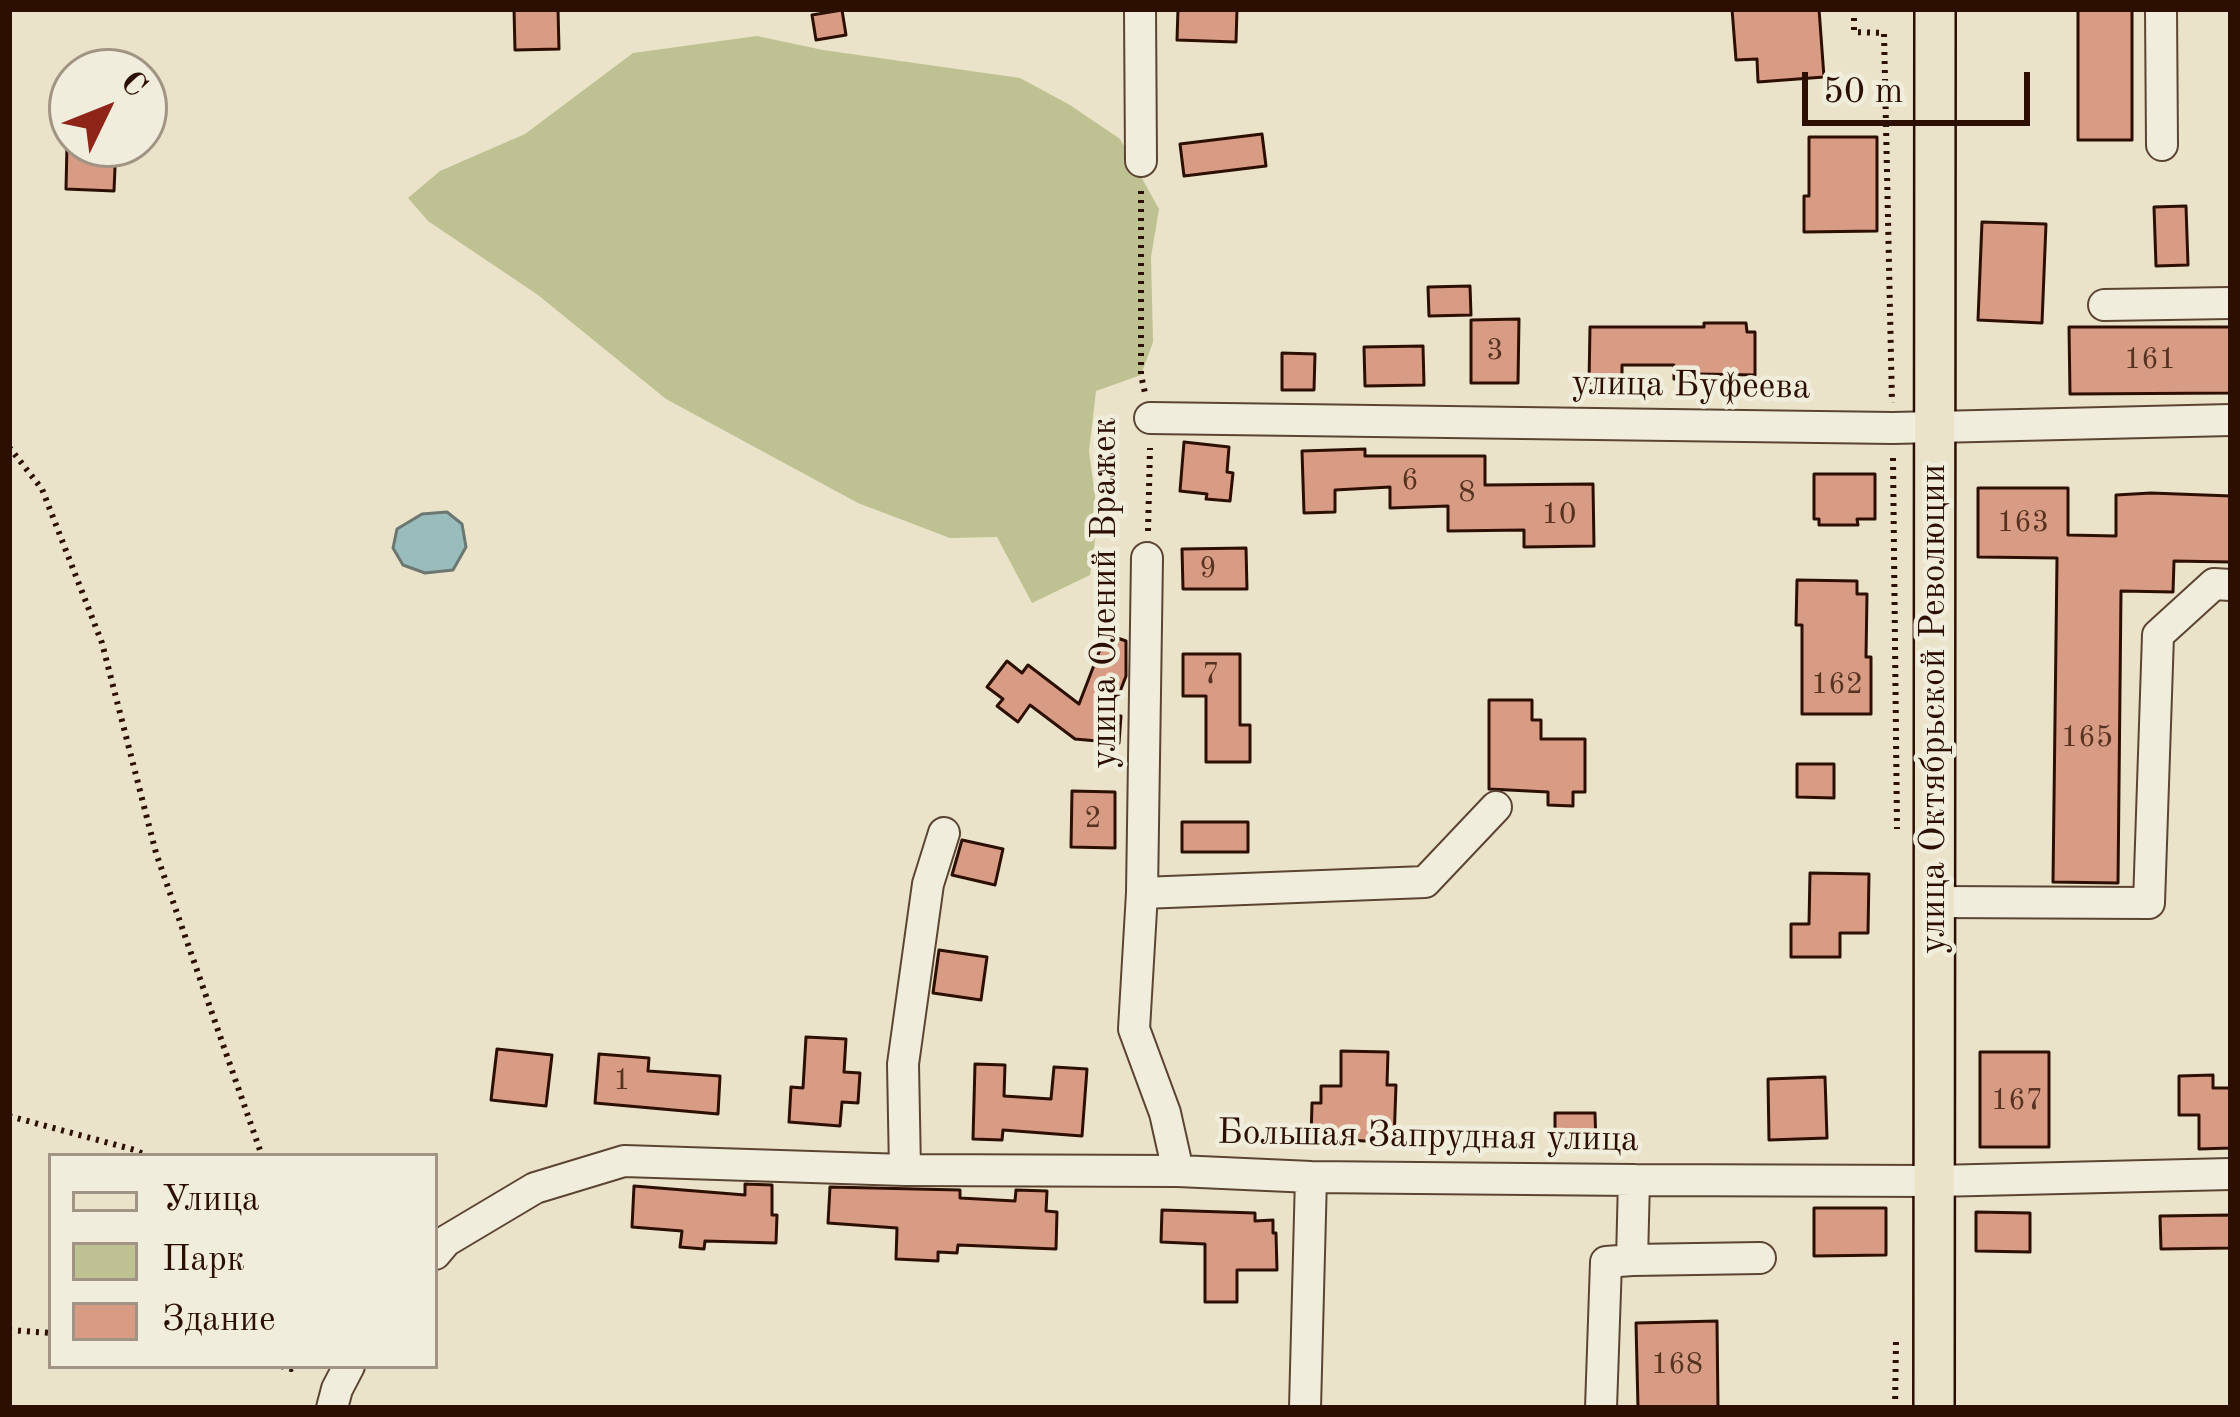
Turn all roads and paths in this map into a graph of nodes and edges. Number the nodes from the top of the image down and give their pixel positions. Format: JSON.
{"nodes":[{"id":1,"x":1140,"y":9,"type":"edge"},
{"id":2,"x":1854,"y":9,"type":"edge"},
{"id":3,"x":1935,"y":9,"type":"edge"},
{"id":4,"x":2161,"y":9,"type":"edge"},
{"id":5,"x":2162,"y":146,"type":"dead end"},
{"id":6,"x":1141,"y":161,"type":"joint"},
{"id":7,"x":2231,"y":303,"type":"edge"},
{"id":8,"x":2104,"y":305,"type":"dead end"},
{"id":9,"x":1150,"y":418,"type":"junction"},
{"id":10,"x":2231,"y":421,"type":"edge"},
{"id":11,"x":1935,"y":427,"type":"junction"},
{"id":12,"x":1893,"y":428,"type":"junction"},
{"id":13,"x":9,"y":447,"type":"edge"},
{"id":14,"x":1147,"y":558,"type":"joint"},
{"id":15,"x":2231,"y":585,"type":"edge"},
{"id":16,"x":1496,"y":807,"type":"dead end"},
{"id":17,"x":1897,"y":828,"type":"dead end"},
{"id":18,"x":944,"y":833,"type":"dead end"},
{"id":19,"x":1142,"y":893,"type":"junction"},
{"id":20,"x":1935,"y":902,"type":"junction"},
{"id":21,"x":9,"y":1116,"type":"edge"},
{"id":22,"x":138,"y":1153,"type":"edge"},
{"id":23,"x":261,"y":1153,"type":"edge"},
{"id":24,"x":905,"y":1170,"type":"junction"},
{"id":25,"x":1178,"y":1172,"type":"junction"},
{"id":26,"x":2231,"y":1174,"type":"edge"},
{"id":27,"x":1311,"y":1177,"type":"junction"},
{"id":28,"x":1634,"y":1180,"type":"junction"},
{"id":29,"x":1935,"y":1181,"type":"junction"},
{"id":30,"x":438,"y":1250,"type":"edge"},
{"id":31,"x":1760,"y":1258,"type":"dead end"},
{"id":32,"x":1632,"y":1261,"type":"junction"},
{"id":33,"x":9,"y":1330,"type":"edge"},
{"id":34,"x":48,"y":1333,"type":"edge"},
{"id":35,"x":1896,"y":1340,"type":"dead end"},
{"id":36,"x":348,"y":1369,"type":"edge"},
{"id":37,"x":332,"y":1408,"type":"edge"},
{"id":38,"x":1304,"y":1408,"type":"edge"},
{"id":39,"x":1601,"y":1408,"type":"edge"},
{"id":40,"x":1895,"y":1408,"type":"edge"},
{"id":41,"x":1934,"y":1408,"type":"edge"}],
"edges":[{"from":1,"to":6,"type":"street"},
{"from":2,"to":12,"type":"path"},
{"from":3,"to":11,"type":"main road","name":"улица Октябрьской Революции"},
{"from":4,"to":5,"type":"street"},
{"from":6,"to":9,"type":"path","name":"улица Олений Вражек"},
{"from":7,"to":8,"type":"street"},
{"from":9,"to":12,"type":"street","name":"улица Буфеева"},
{"from":9,"to":14,"type":"path","name":"улица Олений Вражек"},
{"from":10,"to":11,"type":"street","name":"улица Буфеева"},
{"from":11,"to":12,"type":"street","name":"улица Буфеева"},
{"from":11,"to":20,"type":"main road","name":"улица Октябрьской Революции"},
{"from":12,"to":17,"type":"path"},
{"from":13,"to":23,"type":"path"},
{"from":14,"to":19,"type":"street","name":"улица Олений Вражек"},
{"from":15,"to":20,"type":"street"},
{"from":16,"to":19,"type":"street"},
{"from":18,"to":24,"type":"street"},
{"from":19,"to":25,"type":"street","name":"улица Олений Вражек"},
{"from":20,"to":29,"type":"main road","name":"улица Октябрьской Революции"},
{"from":21,"to":22,"type":"path"},
{"from":24,"to":25,"type":"street","name":"Большая Запрудная улица"},
{"from":24,"to":30,"type":"street","name":"Большая Запрудная улица"},
{"from":25,"to":27,"type":"street","name":"Большая Запрудная улица"},
{"from":26,"to":29,"type":"street","name":"Большая Запрудная улица"},
{"from":27,"to":28,"type":"street","name":"Большая Запрудная улица"},
{"from":27,"to":38,"type":"street"},
{"from":28,"to":29,"type":"street","name":"Большая Запрудная улица"},
{"from":28,"to":32,"type":"street"},
{"from":29,"to":41,"type":"main road","name":"улица Октябрьской Революции"},
{"from":31,"to":32,"type":"street"},
{"from":32,"to":39,"type":"street"},
{"from":33,"to":34,"type":"path"},
{"from":35,"to":40,"type":"path"},
{"from":36,"to":37,"type":"street"}]}
